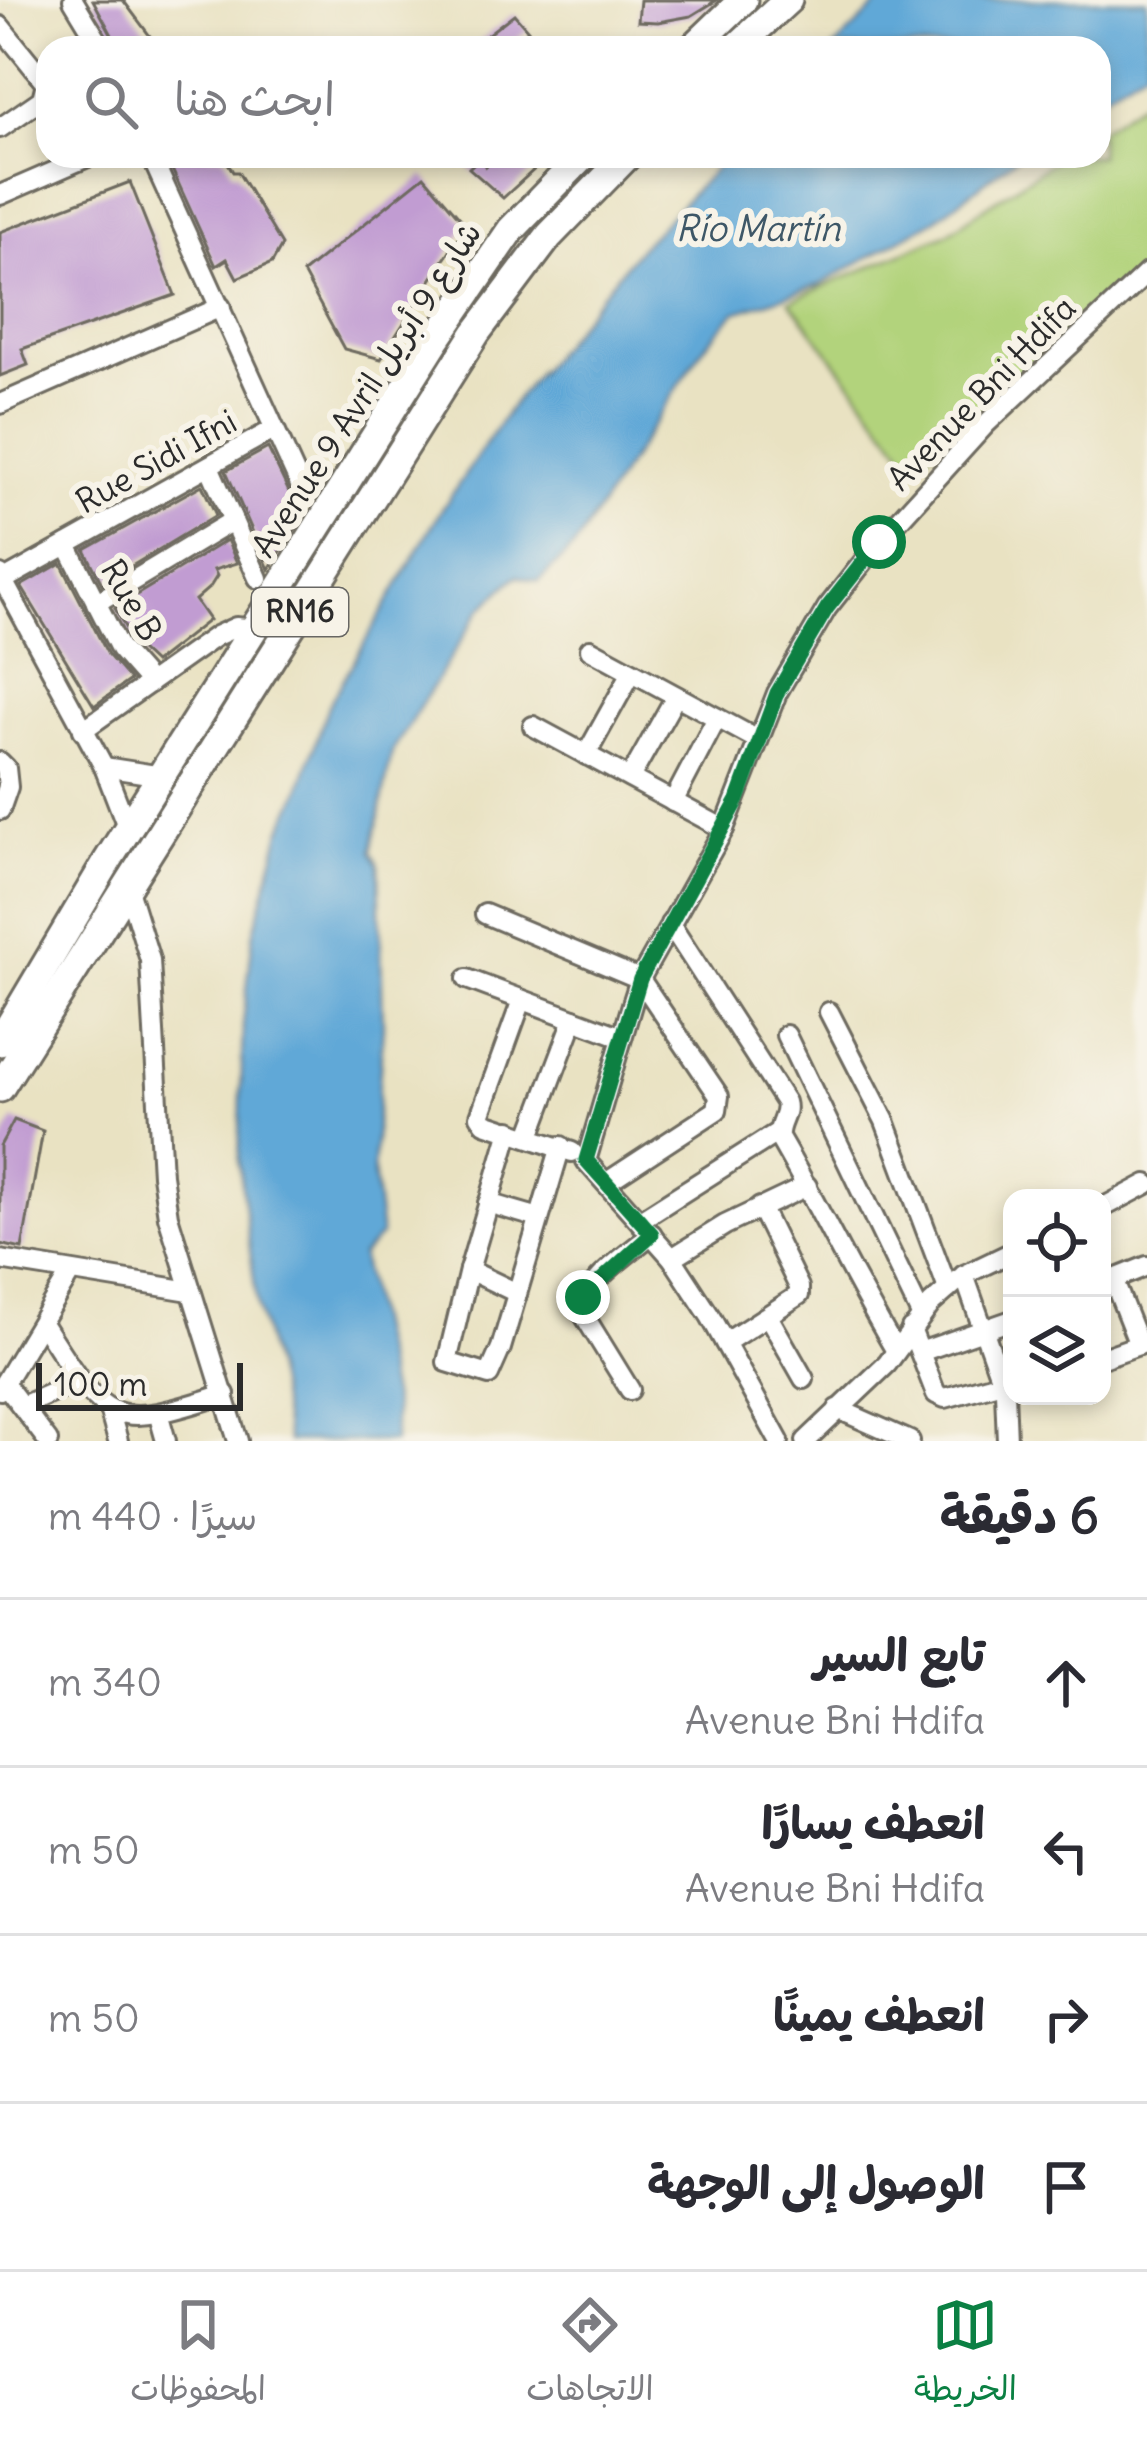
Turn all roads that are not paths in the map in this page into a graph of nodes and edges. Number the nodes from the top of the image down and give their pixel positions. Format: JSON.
{"nodes":[{"id":1,"x":73,"y":0,"type":"edge"},
{"id":2,"x":742,"y":0,"type":"edge"},
{"id":3,"x":788,"y":0,"type":"edge"},
{"id":4,"x":3,"y":36,"type":"edge"},
{"id":5,"x":95,"y":36,"type":"edge"},
{"id":6,"x":705,"y":36,"type":"edge"},
{"id":7,"x":749,"y":36,"type":"edge"},
{"id":8,"x":36,"y":72,"type":"edge"},
{"id":9,"x":36,"y":102,"type":"edge"},
{"id":10,"x":0,"y":128,"type":"edge"},
{"id":11,"x":62,"y":168,"type":"edge"},
{"id":12,"x":157,"y":168,"type":"edge"},
{"id":13,"x":571,"y":168,"type":"edge"},
{"id":14,"x":615,"y":168,"type":"edge"},
{"id":15,"x":0,"y":195,"type":"edge"},
{"id":16,"x":1145,"y":278,"type":"edge"},
{"id":17,"x":221,"y":307,"type":"junction"},
{"id":18,"x":0,"y":404,"type":"edge"},
{"id":19,"x":274,"y":429,"type":"junction"},
{"id":20,"x":208,"y":466,"type":"junction"},
{"id":21,"x":302,"y":489,"type":"dead end"},
{"id":22,"x":232,"y":521,"type":"junction"},
{"id":23,"x":67,"y":545,"type":"junction"},
{"id":24,"x":2,"y":578,"type":"edge"},
{"id":25,"x":258,"y":578,"type":"dead end"},
{"id":26,"x":96,"y":603,"type":"junction"},
{"id":27,"x":255,"y":629,"type":"junction"},
{"id":28,"x":590,"y":649,"type":"dead end"},
{"id":29,"x":632,"y":672,"type":"junction"},
{"id":30,"x":150,"y":683,"type":"junction"},
{"id":31,"x":676,"y":696,"type":"junction"},
{"id":32,"x":717,"y":718,"type":"junction"},
{"id":33,"x":533,"y":726,"type":"dead end"},
{"id":34,"x":83,"y":730,"type":"junction"},
{"id":35,"x":758,"y":740,"type":"junction"},
{"id":36,"x":586,"y":755,"type":"junction"},
{"id":37,"x":0,"y":762,"type":"edge"},
{"id":38,"x":104,"y":767,"type":"junction"},
{"id":39,"x":162,"y":776,"type":"junction"},
{"id":40,"x":630,"y":778,"type":"junction"},
{"id":41,"x":674,"y":802,"type":"junction"},
{"id":42,"x":0,"y":810,"type":"edge"},
{"id":43,"x":128,"y":829,"type":"junction"},
{"id":44,"x":724,"y":829,"type":"junction"},
{"id":45,"x":128,"y":889,"type":"junction"},
{"id":46,"x":485,"y":914,"type":"dead end"},
{"id":47,"x":110,"y":918,"type":"junction"},
{"id":48,"x":670,"y":924,"type":"junction"},
{"id":49,"x":142,"y":927,"type":"junction"},
{"id":50,"x":467,"y":979,"type":"dead end"},
{"id":51,"x":640,"y":979,"type":"junction"},
{"id":52,"x":522,"y":1000,"type":"junction"},
{"id":53,"x":830,"y":1012,"type":"dead end"},
{"id":54,"x":574,"y":1019,"type":"junction"},
{"id":55,"x":786,"y":1035,"type":"dead end"},
{"id":56,"x":622,"y":1037,"type":"junction"},
{"id":57,"x":0,"y":1042,"type":"edge"},
{"id":58,"x":0,"y":1088,"type":"edge"},
{"id":59,"x":510,"y":1130,"type":"junction"},
{"id":60,"x":778,"y":1132,"type":"junction"},
{"id":61,"x":530,"y":1136,"type":"junction"},
{"id":62,"x":561,"y":1146,"type":"junction"},
{"id":63,"x":586,"y":1160,"type":"junction"},
{"id":64,"x":607,"y":1182,"type":"junction"},
{"id":65,"x":1147,"y":1184,"type":"edge"},
{"id":66,"x":807,"y":1186,"type":"junction"},
{"id":67,"x":488,"y":1203,"type":"junction"},
{"id":68,"x":1111,"y":1203,"type":"edge"},
{"id":69,"x":760,"y":1207,"type":"junction"},
{"id":70,"x":539,"y":1218,"type":"junction"},
{"id":71,"x":646,"y":1227,"type":"junction"},
{"id":72,"x":1003,"y":1256,"type":"edge"},
{"id":73,"x":672,"y":1258,"type":"junction"},
{"id":74,"x":1,"y":1261,"type":"edge"},
{"id":75,"x":1147,"y":1266,"type":"edge"},
{"id":76,"x":469,"y":1270,"type":"junction"},
{"id":77,"x":71,"y":1272,"type":"junction"},
{"id":78,"x":964,"y":1275,"type":"junction"},
{"id":79,"x":1111,"y":1280,"type":"edge"},
{"id":80,"x":1111,"y":1286,"type":"edge"},
{"id":81,"x":948,"y":1289,"type":"junction"},
{"id":82,"x":190,"y":1291,"type":"junction"},
{"id":83,"x":517,"y":1293,"type":"junction"},
{"id":84,"x":768,"y":1316,"type":"junction"},
{"id":85,"x":916,"y":1322,"type":"junction"},
{"id":86,"x":42,"y":1323,"type":"junction"},
{"id":87,"x":1003,"y":1324,"type":"edge"},
{"id":88,"x":984,"y":1331,"type":"junction"},
{"id":89,"x":725,"y":1343,"type":"junction"},
{"id":90,"x":1143,"y":1344,"type":"edge"},
{"id":91,"x":896,"y":1352,"type":"junction"},
{"id":92,"x":920,"y":1352,"type":"junction"},
{"id":93,"x":1111,"y":1355,"type":"edge"},
{"id":94,"x":804,"y":1379,"type":"dead end"},
{"id":95,"x":1003,"y":1379,"type":"edge"},
{"id":96,"x":80,"y":1381,"type":"junction"},
{"id":97,"x":2,"y":1387,"type":"edge"},
{"id":98,"x":1003,"y":1387,"type":"edge"},
{"id":99,"x":631,"y":1390,"type":"dead end"},
{"id":100,"x":225,"y":1394,"type":"junction"},
{"id":101,"x":1006,"y":1405,"type":"edge"},
{"id":102,"x":22,"y":1406,"type":"junction"},
{"id":103,"x":109,"y":1409,"type":"junction"},
{"id":104,"x":838,"y":1409,"type":"junction"},
{"id":105,"x":159,"y":1416,"type":"junction"},
{"id":106,"x":48,"y":1441,"type":"edge"},
{"id":107,"x":118,"y":1441,"type":"edge"},
{"id":108,"x":166,"y":1441,"type":"edge"},
{"id":109,"x":238,"y":1441,"type":"edge"},
{"id":110,"x":779,"y":1441,"type":"edge"},
{"id":111,"x":806,"y":1441,"type":"edge"},
{"id":112,"x":910,"y":1441,"type":"edge"},
{"id":113,"x":1007,"y":1441,"type":"edge"}],
"edges":[{"from":1,"to":5,"type":"street"},
{"from":2,"to":6,"type":"highway"},
{"from":3,"to":7,"type":"highway"},
{"from":4,"to":8,"type":"street"},
{"from":9,"to":10,"type":"street"},
{"from":11,"to":15,"type":"street"},
{"from":12,"to":17,"type":"street"},
{"from":13,"to":27,"type":"highway","name":"Avenue 9 Avril شارع 9 أبريل","number":"RN16"},
{"from":14,"to":45,"type":"highway","name":"Avenue 9 Avril شارع 9 أبريل","number":"RN16"},
{"from":16,"to":35,"type":"street","name":"Avenue Bni Hdifa"},
{"from":17,"to":18,"type":"street"},
{"from":17,"to":19,"type":"street"},
{"from":19,"to":20,"type":"street","name":"Rue Sidi Ifni"},
{"from":19,"to":21,"type":"street"},
{"from":20,"to":22,"type":"street"},
{"from":20,"to":23,"type":"street","name":"Rue Sidi Ifni"},
{"from":22,"to":25,"type":"street"},
{"from":22,"to":26,"type":"street"},
{"from":23,"to":24,"type":"street","name":"Rue Sidi Ifni"},
{"from":23,"to":26,"type":"street","name":"Rue B"},
{"from":24,"to":34,"type":"street"},
{"from":26,"to":30,"type":"street","name":"Rue B"},
{"from":27,"to":30,"type":"street"},
{"from":27,"to":39,"type":"highway","name":"Avenue 9 Avril شارع 9 أبريل","number":"RN16"},
{"from":28,"to":29,"type":"street"},
{"from":29,"to":31,"type":"street"},
{"from":29,"to":36,"type":"street"},
{"from":30,"to":34,"type":"street"},
{"from":31,"to":32,"type":"street"},
{"from":31,"to":40,"type":"street"},
{"from":32,"to":35,"type":"street"},
{"from":32,"to":41,"type":"street"},
{"from":33,"to":36,"type":"street"},
{"from":34,"to":38,"type":"street"},
{"from":35,"to":44,"type":"street","name":"Avenue Bni Hdifa"},
{"from":36,"to":40,"type":"street"},
{"from":37,"to":42,"type":"street"},
{"from":38,"to":39,"type":"street"},
{"from":38,"to":43,"type":"street"},
{"from":39,"to":43,"type":"highway","name":"Avenue 9 Avril شارع 9 أبريل","number":"RN16"},
{"from":40,"to":41,"type":"street"},
{"from":41,"to":44,"type":"street"},
{"from":43,"to":57,"type":"highway","name":"Avenue 9 Avril شارع 9 أبريل","number":"RN16"},
{"from":44,"to":48,"type":"street","name":"Avenue Bni Hdifa"},
{"from":45,"to":47,"type":"highway","name":"Avenue 9 Avril شارع 9 أبريل","number":"RN16"},
{"from":45,"to":49,"type":"street"},
{"from":46,"to":51,"type":"street"},
{"from":47,"to":49,"type":"street"},
{"from":47,"to":58,"type":"highway","name":"Avenue 9 Avril شارع 9 أبريل","number":"RN16"},
{"from":48,"to":51,"type":"street","name":"Avenue Bni Hdifa"},
{"from":48,"to":60,"type":"street"},
{"from":49,"to":82,"type":"street"},
{"from":50,"to":52,"type":"street"},
{"from":51,"to":56,"type":"street","name":"Avenue Bni Hdifa"},
{"from":51,"to":64,"type":"street"},
{"from":52,"to":54,"type":"street"},
{"from":52,"to":59,"type":"street"},
{"from":53,"to":81,"type":"street"},
{"from":54,"to":56,"type":"street"},
{"from":54,"to":61,"type":"street"},
{"from":55,"to":85,"type":"street"},
{"from":56,"to":63,"type":"street","name":"Avenue Bni Hdifa"},
{"from":59,"to":61,"type":"street"},
{"from":59,"to":67,"type":"street"},
{"from":60,"to":66,"type":"street"},
{"from":60,"to":71,"type":"street"},
{"from":61,"to":62,"type":"street"},
{"from":62,"to":63,"type":"street"},
{"from":62,"to":70,"type":"street"},
{"from":63,"to":64,"type":"street"},
{"from":64,"to":71,"type":"street"},
{"from":65,"to":68,"type":"street"},
{"from":66,"to":69,"type":"street"},
{"from":66,"to":91,"type":"street"},
{"from":67,"to":70,"type":"street"},
{"from":67,"to":76,"type":"street"},
{"from":69,"to":73,"type":"street"},
{"from":69,"to":84,"type":"street"},
{"from":70,"to":83,"type":"street"},
{"from":71,"to":73,"type":"street"},
{"from":71,"to":99,"type":"street"},
{"from":72,"to":78,"type":"street"},
{"from":73,"to":89,"type":"street"},
{"from":74,"to":77,"type":"street"},
{"from":75,"to":79,"type":"street"},
{"from":76,"to":83,"type":"street"},
{"from":76,"to":83,"type":"street"},
{"from":77,"to":82,"type":"street"},
{"from":77,"to":86,"type":"street"},
{"from":78,"to":81,"type":"street"},
{"from":78,"to":88,"type":"street"},
{"from":80,"to":90,"type":"street"},
{"from":81,"to":85,"type":"street"},
{"from":82,"to":100,"type":"street"},
{"from":84,"to":89,"type":"street"},
{"from":84,"to":94,"type":"street"},
{"from":85,"to":91,"type":"street"},
{"from":85,"to":92,"type":"street"},
{"from":86,"to":96,"type":"street"},
{"from":86,"to":97,"type":"street"},
{"from":87,"to":88,"type":"street"},
{"from":88,"to":92,"type":"street"},
{"from":88,"to":95,"type":"street"},
{"from":89,"to":110,"type":"street"},
{"from":90,"to":93,"type":"street"},
{"from":91,"to":104,"type":"street"},
{"from":92,"to":98,"type":"street"},
{"from":96,"to":102,"type":"street"},
{"from":96,"to":103,"type":"street"},
{"from":97,"to":102,"type":"street"},
{"from":100,"to":105,"type":"street"},
{"from":100,"to":109,"type":"street"},
{"from":101,"to":113,"type":"street"},
{"from":102,"to":106,"type":"street"},
{"from":103,"to":105,"type":"street"},
{"from":103,"to":107,"type":"street"},
{"from":104,"to":111,"type":"street"},
{"from":104,"to":112,"type":"street"},
{"from":105,"to":108,"type":"street"}]}
